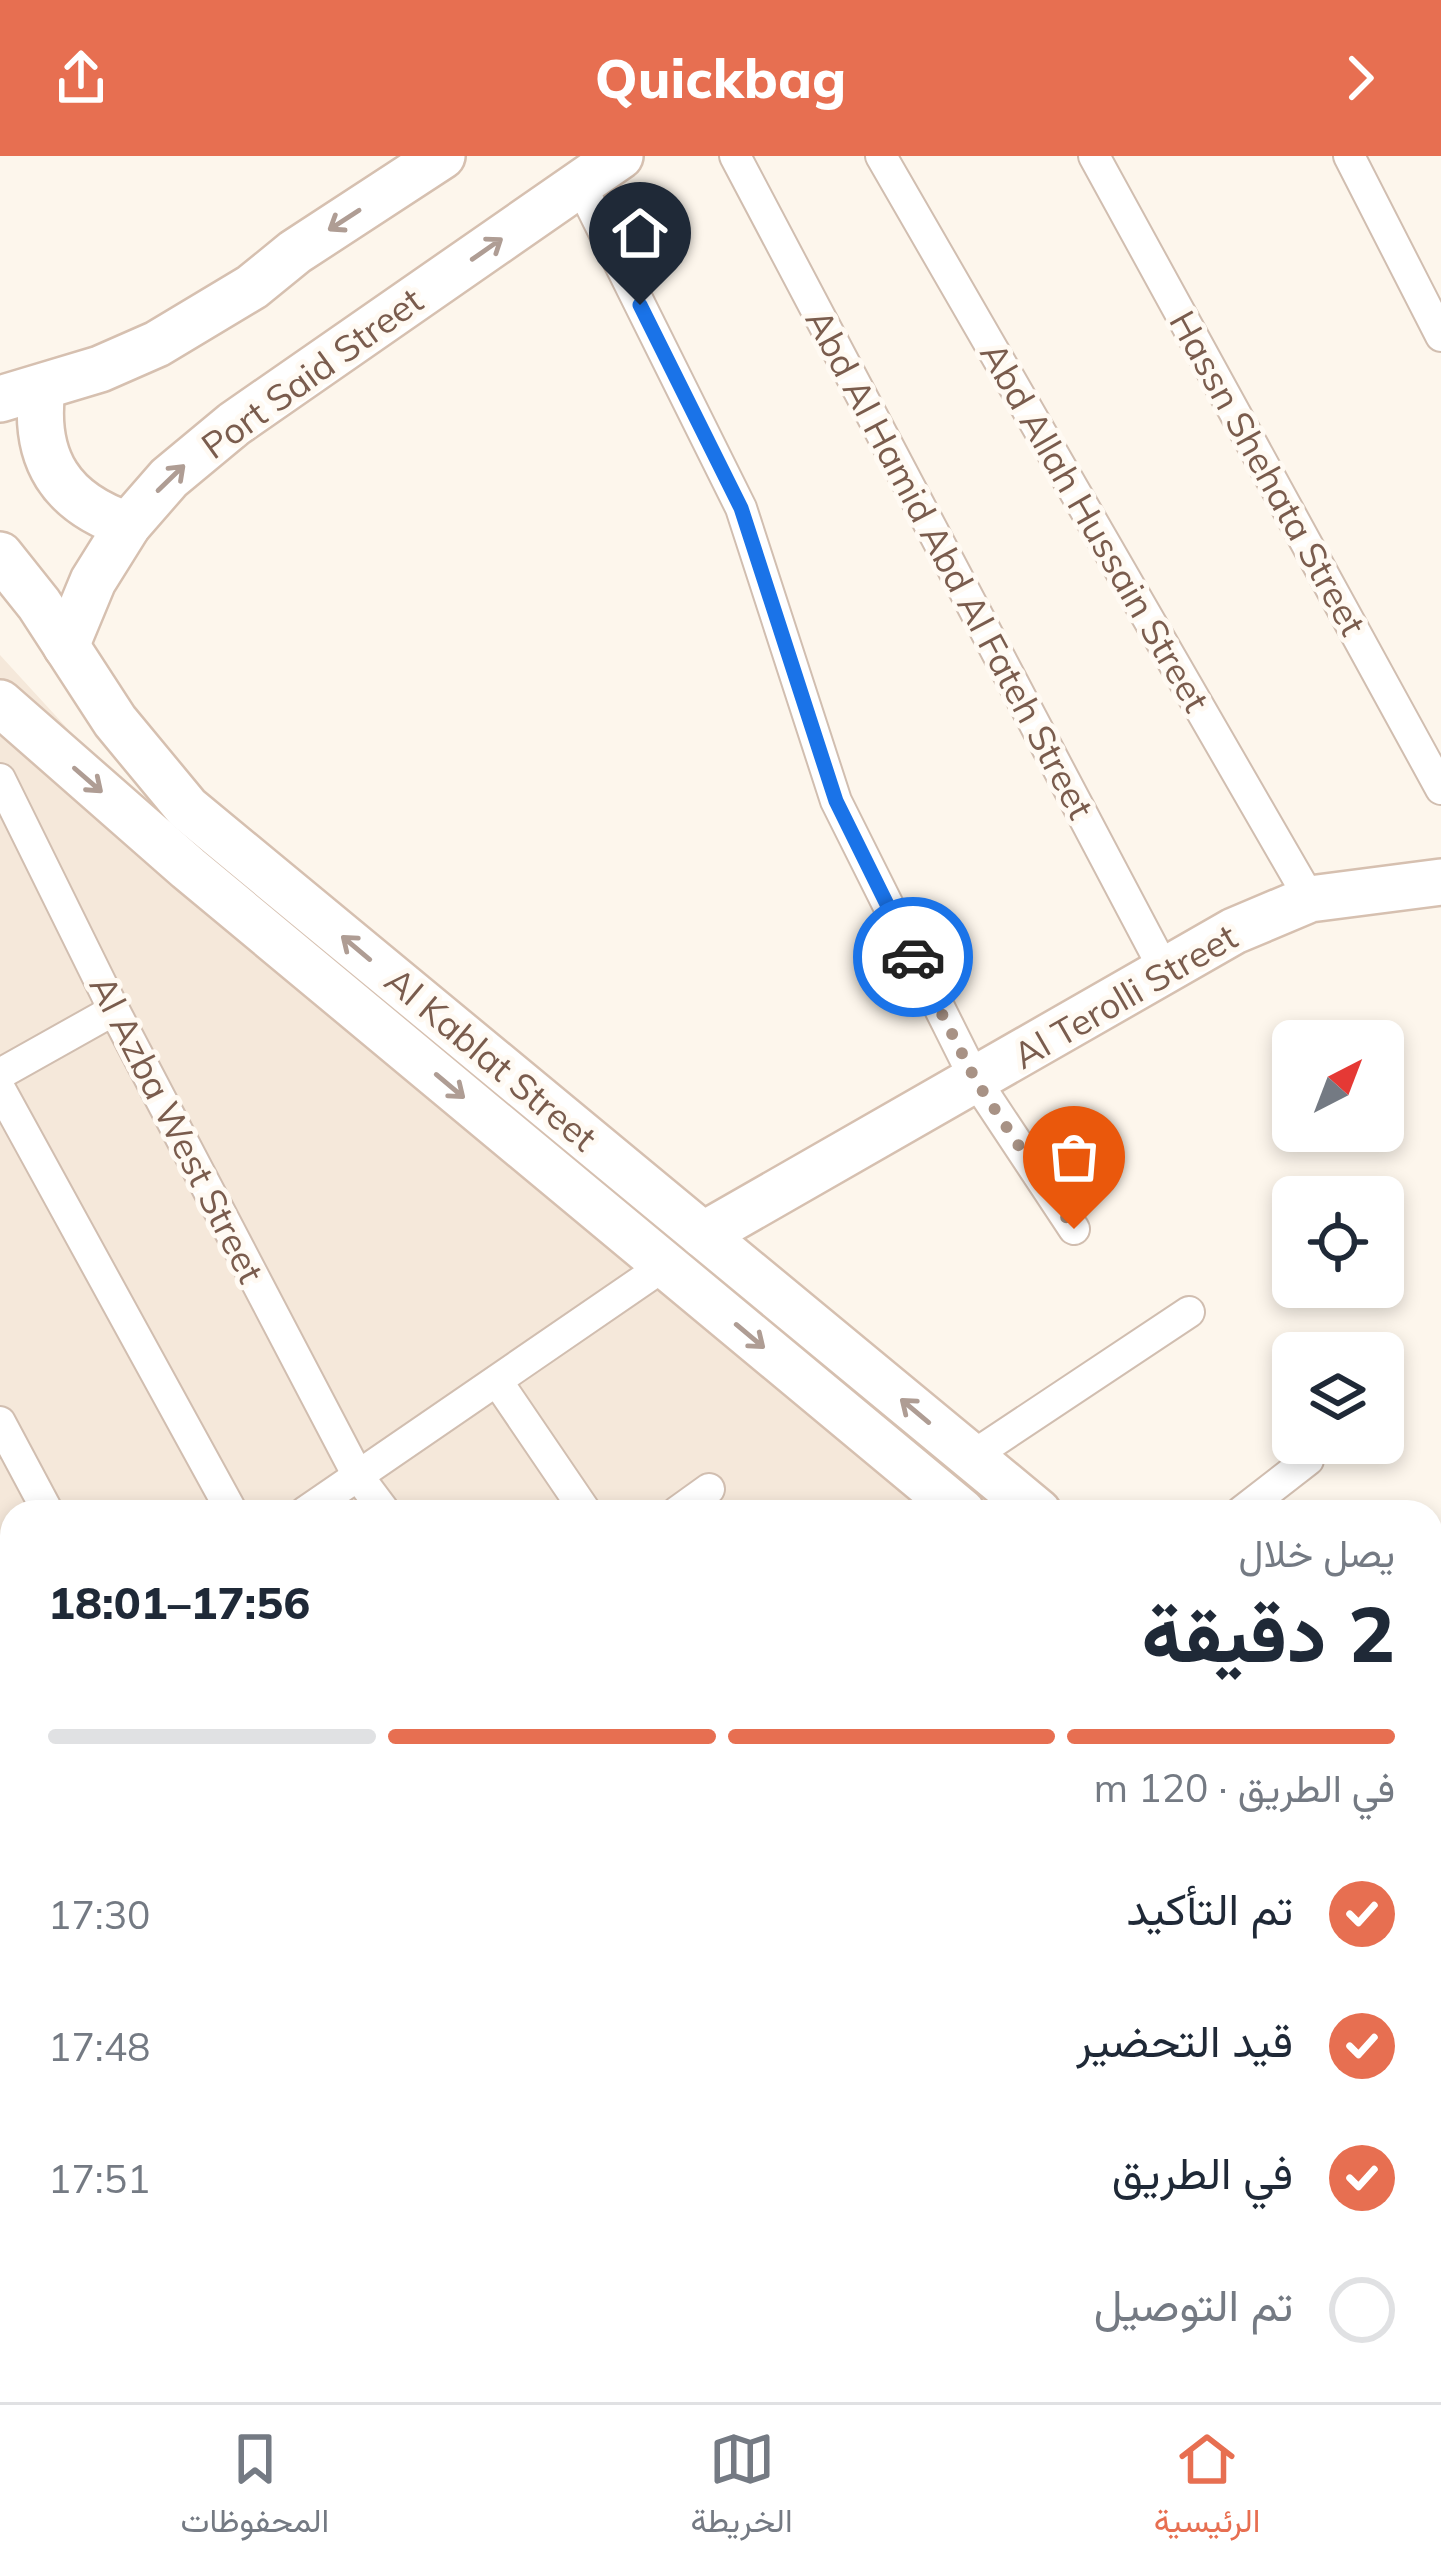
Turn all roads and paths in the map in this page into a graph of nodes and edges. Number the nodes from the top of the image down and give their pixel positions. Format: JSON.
{"nodes":[{"id":1,"x":442,"y":156,"type":"edge"},
{"id":2,"x":620,"y":156,"type":"edge"},
{"id":3,"x":735,"y":156,"type":"edge"},
{"id":4,"x":881,"y":156,"type":"edge"},
{"id":5,"x":1094,"y":156,"type":"edge"},
{"id":6,"x":1348,"y":156,"type":"edge"},
{"id":7,"x":580,"y":184,"type":"junction"},
{"id":8,"x":1441,"y":336,"type":"edge"},
{"id":9,"x":21,"y":394,"type":"edge"},
{"id":10,"x":128,"y":525,"type":"junction"},
{"id":11,"x":0,"y":555,"type":"edge"},
{"id":12,"x":66,"y":646,"type":"junction"},
{"id":13,"x":0,"y":703,"type":"edge"},
{"id":14,"x":0,"y":779,"type":"edge"},
{"id":15,"x":1441,"y":789,"type":"edge"},
{"id":16,"x":1441,"y":882,"type":"edge"},
{"id":17,"x":1310,"y":899,"type":"junction"},
{"id":18,"x":1165,"y":971,"type":"junction"},
{"id":19,"x":114,"y":1010,"type":"junction"},
{"id":20,"x":0,"y":1074,"type":"edge"},
{"id":21,"x":976,"y":1081,"type":"junction"},
{"id":22,"x":0,"y":1089,"type":"edge"},
{"id":23,"x":11,"y":1138,"type":"edge"},
{"id":24,"x":1074,"y":1229,"type":"dead end"},
{"id":25,"x":703,"y":1234,"type":"junction"},
{"id":26,"x":665,"y":1265,"type":"junction"},
{"id":27,"x":1189,"y":1312,"type":"dead end"},
{"id":28,"x":496,"y":1381,"type":"junction"},
{"id":29,"x":0,"y":1422,"type":"edge"},
{"id":30,"x":971,"y":1457,"type":"junction"},
{"id":31,"x":1303,"y":1464,"type":"edge"},
{"id":32,"x":358,"y":1476,"type":"junction"},
{"id":33,"x":709,"y":1489,"type":"dead end"},
{"id":34,"x":42,"y":1500,"type":"edge"},
{"id":35,"x":225,"y":1500,"type":"edge"},
{"id":36,"x":323,"y":1500,"type":"edge"},
{"id":37,"x":376,"y":1500,"type":"edge"},
{"id":38,"x":578,"y":1500,"type":"edge"},
{"id":39,"x":694,"y":1500,"type":"edge"},
{"id":40,"x":948,"y":1500,"type":"edge"},
{"id":41,"x":1023,"y":1500,"type":"edge"},
{"id":42,"x":1256,"y":1500,"type":"edge"}],
"edges":[{"from":1,"to":9,"type":"main road","one_way":true},
{"from":2,"to":7,"type":"main road","name":"Port Said Street"},
{"from":3,"to":18,"type":"street","name":"Abd Al Hamid Abd Al Fateh Street"},
{"from":4,"to":17,"type":"street","name":"Abd Allah Hussain Street"},
{"from":5,"to":15,"type":"street","name":"Hassn Shehata Street"},
{"from":6,"to":8,"type":"street"},
{"from":10,"to":7,"type":"main road","name":"Port Said Street","one_way":true},
{"from":7,"to":21,"type":"street"},
{"from":9,"to":10,"type":"main road"},
{"from":10,"to":12,"type":"main road","name":"Port Said Street"},
{"from":11,"to":12,"type":"main road","name":"Al Kablat Street"},
{"from":25,"to":12,"type":"main road","name":"Al Kablat Street","one_way":true},
{"from":13,"to":26,"type":"main road","name":"Al Kablat Street","one_way":true},
{"from":14,"to":19,"type":"street","name":"Al Azba West Street"},
{"from":16,"to":17,"type":"main road","name":"Al Terolli Street"},
{"from":17,"to":18,"type":"main road","name":"Al Terolli Street"},
{"from":18,"to":21,"type":"main road","name":"Al Terolli Street"},
{"from":19,"to":20,"type":"street"},
{"from":19,"to":32,"type":"street","name":"Al Azba West Street"},
{"from":21,"to":24,"type":"street"},
{"from":21,"to":25,"type":"main road","name":"Al Terolli Street"},
{"from":22,"to":23,"type":"street"},
{"from":23,"to":35,"type":"street"},
{"from":30,"to":25,"type":"main road","name":"Al Kablat Street","one_way":true},
{"from":26,"to":28,"type":"street"},
{"from":26,"to":40,"type":"main road","name":"Al Kablat Street","one_way":true},
{"from":27,"to":30,"type":"street"},
{"from":28,"to":32,"type":"street"},
{"from":28,"to":38,"type":"street"},
{"from":29,"to":34,"type":"street"},
{"from":30,"to":41,"type":"main road","name":"Al Kablat Street"},
{"from":31,"to":42,"type":"street"},
{"from":32,"to":36,"type":"street"},
{"from":32,"to":37,"type":"street","name":"Al Azba West Street"},
{"from":33,"to":39,"type":"street"}]}
